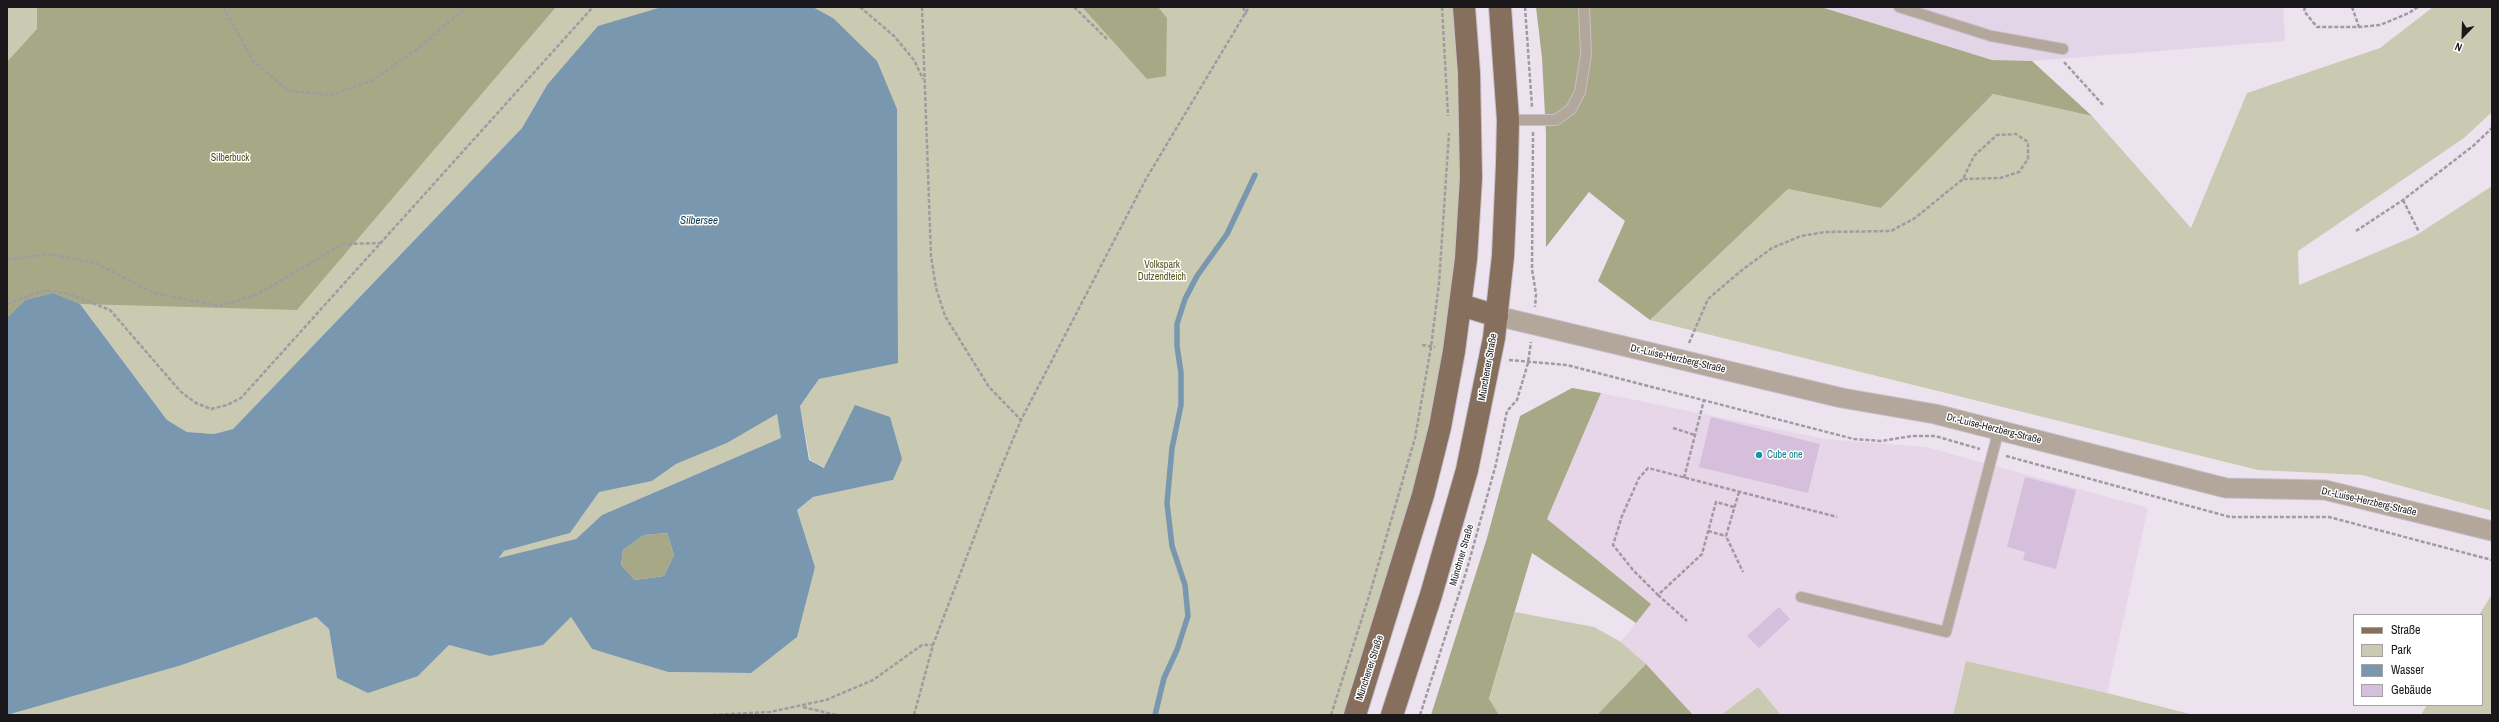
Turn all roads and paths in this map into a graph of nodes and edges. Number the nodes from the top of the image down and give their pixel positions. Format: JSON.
{"nodes":[{"id":1,"x":223,"y":7,"type":"edge"},
{"id":2,"x":466,"y":7,"type":"edge"},
{"id":3,"x":593,"y":7,"type":"edge"},
{"id":4,"x":860,"y":7,"type":"edge"},
{"id":5,"x":922,"y":7,"type":"edge"},
{"id":6,"x":1074,"y":7,"type":"edge"},
{"id":7,"x":1243,"y":7,"type":"edge"},
{"id":8,"x":1250,"y":7,"type":"edge"},
{"id":9,"x":1442,"y":7,"type":"edge"},
{"id":10,"x":1464,"y":7,"type":"edge"},
{"id":11,"x":1500,"y":7,"type":"edge"},
{"id":12,"x":1525,"y":7,"type":"edge"},
{"id":13,"x":1584,"y":7,"type":"edge"},
{"id":14,"x":1900,"y":7,"type":"edge"},
{"id":15,"x":2305,"y":7,"type":"edge"},
{"id":16,"x":2352,"y":7,"type":"edge"},
{"id":17,"x":2418,"y":7,"type":"edge"},
{"id":18,"x":1246,"y":15,"type":"junction"},
{"id":19,"x":2360,"y":27,"type":"junction"},
{"id":20,"x":1107,"y":39,"type":"dead end"},
{"id":21,"x":2063,"y":49,"type":"dead end"},
{"id":22,"x":2079,"y":79,"type":"dead end"},
{"id":23,"x":924,"y":81,"type":"junction"},
{"id":24,"x":2103,"y":105,"type":"dead end"},
{"id":25,"x":1448,"y":120,"type":"dead end"},
{"id":26,"x":1508,"y":120,"type":"junction"},
{"id":27,"x":1533,"y":121,"type":"junction"},
{"id":28,"x":1449,"y":128,"type":"dead end"},
{"id":29,"x":2492,"y":128,"type":"edge"},
{"id":30,"x":1963,"y":179,"type":"junction"},
{"id":31,"x":2404,"y":200,"type":"junction"},
{"id":32,"x":2356,"y":231,"type":"dead end"},
{"id":33,"x":2419,"y":232,"type":"dead end"},
{"id":34,"x":382,"y":243,"type":"junction"},
{"id":35,"x":7,"y":260,"type":"edge"},
{"id":36,"x":7,"y":304,"type":"edge"},
{"id":37,"x":1461,"y":305,"type":"junction"},
{"id":38,"x":1497,"y":316,"type":"junction"},
{"id":39,"x":1533,"y":325,"type":"junction"},
{"id":40,"x":1695,"y":326,"type":"dead end"},
{"id":41,"x":1422,"y":345,"type":"dead end"},
{"id":42,"x":1431,"y":347,"type":"junction"},
{"id":43,"x":1528,"y":363,"type":"junction"},
{"id":44,"x":1704,"y":400,"type":"junction"},
{"id":45,"x":1021,"y":420,"type":"junction"},
{"id":46,"x":1673,"y":428,"type":"dead end"},
{"id":47,"x":1999,"y":429,"type":"junction"},
{"id":48,"x":1695,"y":435,"type":"junction"},
{"id":49,"x":1993,"y":452,"type":"junction"},
{"id":50,"x":1684,"y":478,"type":"junction"},
{"id":51,"x":1738,"y":492,"type":"junction"},
{"id":52,"x":1734,"y":507,"type":"junction"},
{"id":53,"x":1837,"y":517,"type":"dead end"},
{"id":54,"x":1708,"y":531,"type":"junction"},
{"id":55,"x":2492,"y":531,"type":"edge"},
{"id":56,"x":1726,"y":536,"type":"junction"},
{"id":57,"x":2492,"y":560,"type":"edge"},
{"id":58,"x":1743,"y":572,"type":"dead end"},
{"id":59,"x":1658,"y":595,"type":"junction"},
{"id":60,"x":1802,"y":598,"type":"dead end"},
{"id":61,"x":1687,"y":621,"type":"dead end"},
{"id":62,"x":933,"y":645,"type":"junction"},
{"id":63,"x":802,"y":707,"type":"junction"},
{"id":64,"x":735,"y":714,"type":"edge"},
{"id":65,"x":712,"y":715,"type":"edge"},
{"id":66,"x":836,"y":715,"type":"edge"},
{"id":67,"x":914,"y":715,"type":"edge"},
{"id":68,"x":1331,"y":715,"type":"edge"},
{"id":69,"x":1355,"y":715,"type":"edge"},
{"id":70,"x":1392,"y":715,"type":"edge"},
{"id":71,"x":1420,"y":715,"type":"edge"}],
"edges":[{"from":1,"to":2,"type":"path"},
{"from":3,"to":34,"type":"path"},
{"from":4,"to":23,"type":"path"},
{"from":5,"to":23,"type":"path"},
{"from":6,"to":20,"type":"path"},
{"from":7,"to":18,"type":"path"},
{"from":8,"to":18,"type":"path"},
{"from":9,"to":25,"type":"path"},
{"from":10,"to":37,"type":"main road","name":"Münchener Straße"},
{"from":11,"to":26,"type":"main road","name":"Münchener Straße"},
{"from":12,"to":27,"type":"path","name":"Münchner Straße"},
{"from":13,"to":27,"type":"lane"},
{"from":14,"to":21,"type":"lane"},
{"from":15,"to":19,"type":"path"},
{"from":16,"to":19,"type":"path"},
{"from":17,"to":19,"type":"path"},
{"from":18,"to":45,"type":"path"},
{"from":22,"to":24,"type":"path"},
{"from":23,"to":45,"type":"path"},
{"from":26,"to":27,"type":"lane"},
{"from":26,"to":38,"type":"main road","name":"Münchener Straße"},
{"from":27,"to":39,"type":"path","name":"Münchner Straße"},
{"from":28,"to":42,"type":"path"},
{"from":29,"to":31,"type":"path"},
{"from":30,"to":30,"type":"path"},
{"from":30,"to":40,"type":"path"},
{"from":31,"to":32,"type":"path"},
{"from":31,"to":33,"type":"path"},
{"from":34,"to":35,"type":"path"},
{"from":34,"to":36,"type":"path"},
{"from":37,"to":38,"type":"main road"},
{"from":37,"to":69,"type":"main road","name":"Münchener Straße"},
{"from":38,"to":39,"type":"street","name":"Dr.-Luise-Herzberg-Straße"},
{"from":38,"to":70,"type":"main road","name":"Münchener Straße"},
{"from":39,"to":43,"type":"path","name":"Münchner Straße"},
{"from":39,"to":47,"type":"street","name":"Dr.-Luise-Herzberg-Straße"},
{"from":41,"to":42,"type":"path"},
{"from":42,"to":68,"type":"path"},
{"from":43,"to":44,"type":"path"},
{"from":43,"to":71,"type":"path","name":"Münchner Straße"},
{"from":44,"to":48,"type":"path"},
{"from":44,"to":49,"type":"path"},
{"from":45,"to":62,"type":"path"},
{"from":46,"to":48,"type":"path"},
{"from":47,"to":49,"type":"lane"},
{"from":47,"to":55,"type":"street","name":"Dr.-Luise-Herzberg-Straße"},
{"from":48,"to":50,"type":"path"},
{"from":49,"to":57,"type":"path"},
{"from":49,"to":60,"type":"lane"},
{"from":50,"to":51,"type":"path"},
{"from":50,"to":59,"type":"path"},
{"from":51,"to":52,"type":"path"},
{"from":51,"to":53,"type":"path"},
{"from":52,"to":54,"type":"path"},
{"from":52,"to":56,"type":"path"},
{"from":54,"to":56,"type":"path"},
{"from":54,"to":59,"type":"path"},
{"from":56,"to":58,"type":"path"},
{"from":59,"to":61,"type":"path"},
{"from":62,"to":63,"type":"path"},
{"from":62,"to":67,"type":"path"},
{"from":63,"to":64,"type":"path"},
{"from":63,"to":66,"type":"path"},
{"from":64,"to":65,"type":"path"}]}
